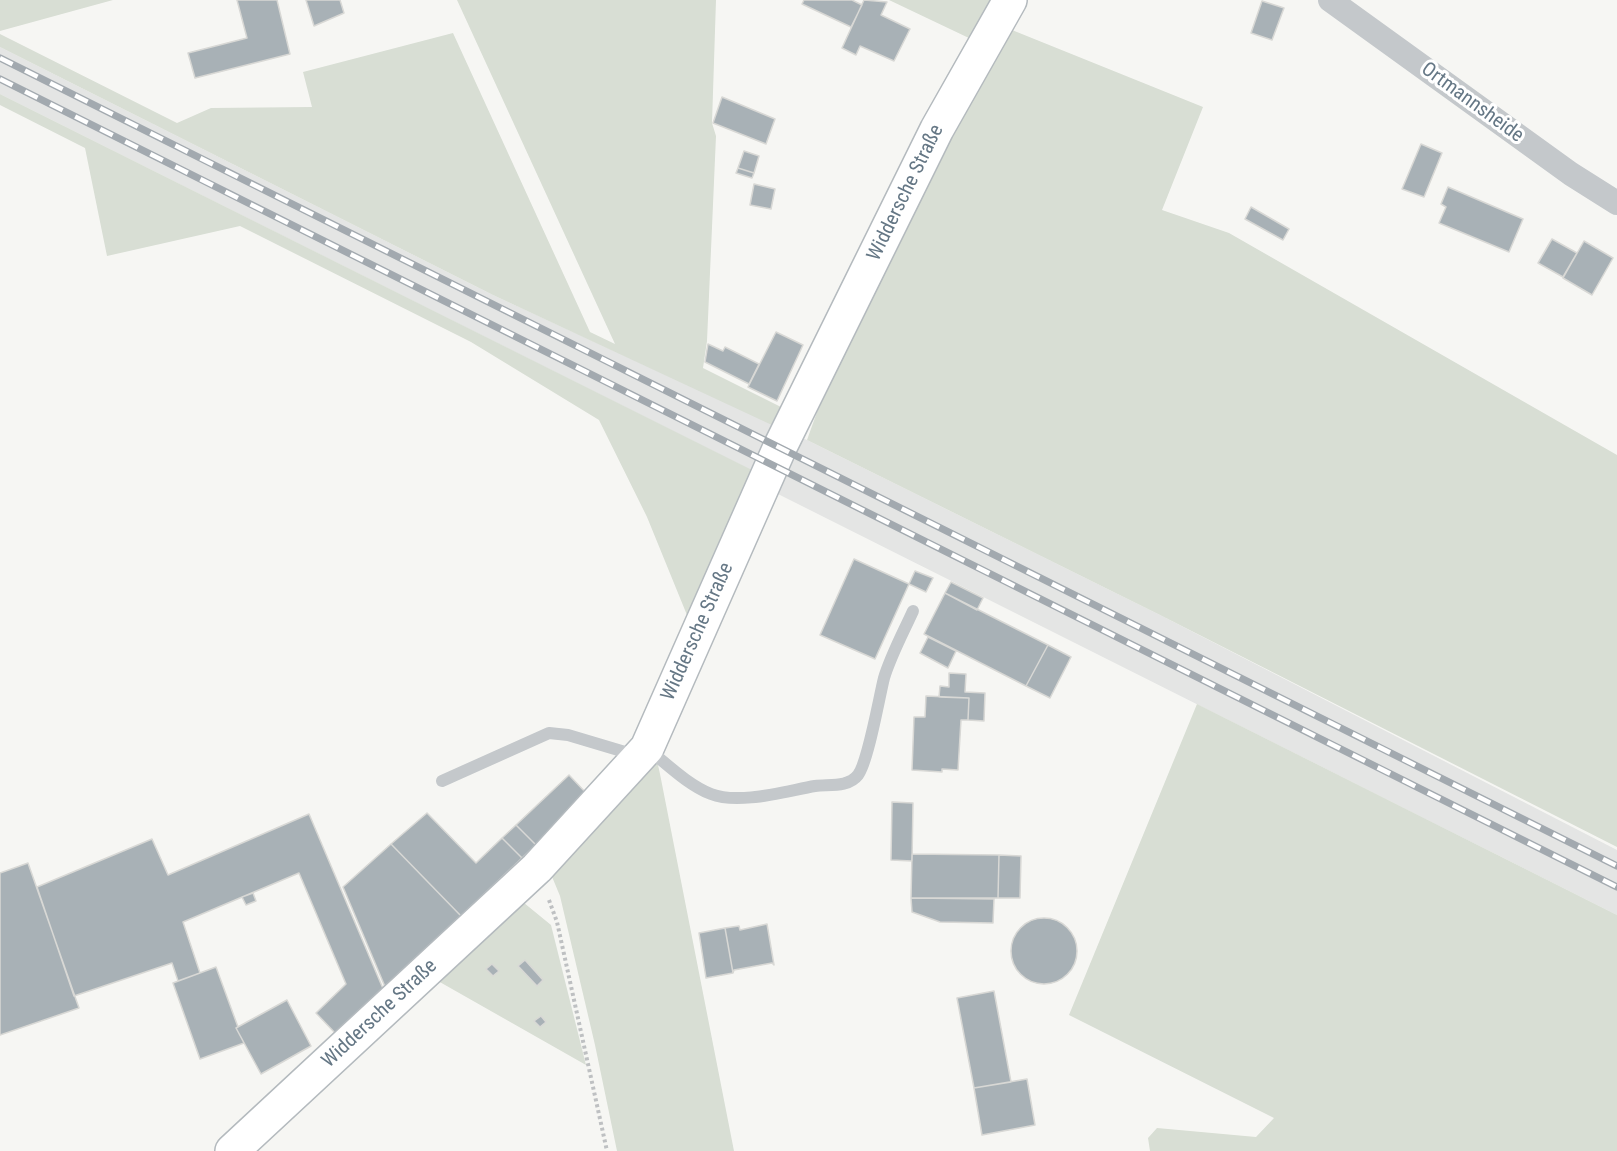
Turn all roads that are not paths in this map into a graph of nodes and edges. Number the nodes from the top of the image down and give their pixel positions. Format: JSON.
{"nodes":[{"id":1,"x":1010,"y":0,"type":"edge"},
{"id":2,"x":1330,"y":0,"type":"edge"},
{"id":3,"x":1617,"y":203,"type":"edge"},
{"id":4,"x":913,"y":611,"type":"dead end"},
{"id":5,"x":643,"y":752,"type":"junction"},
{"id":6,"x":442,"y":781,"type":"dead end"},
{"id":7,"x":232,"y":1151,"type":"edge"}],
"edges":[{"from":1,"to":5,"type":"street","name":"Widdersche Straße"},
{"from":2,"to":3,"type":"street","name":"Ortmannsheide"},
{"from":4,"to":5,"type":"lane"},
{"from":5,"to":6,"type":"lane"},
{"from":5,"to":7,"type":"street","name":"Widdersche Straße"}]}
